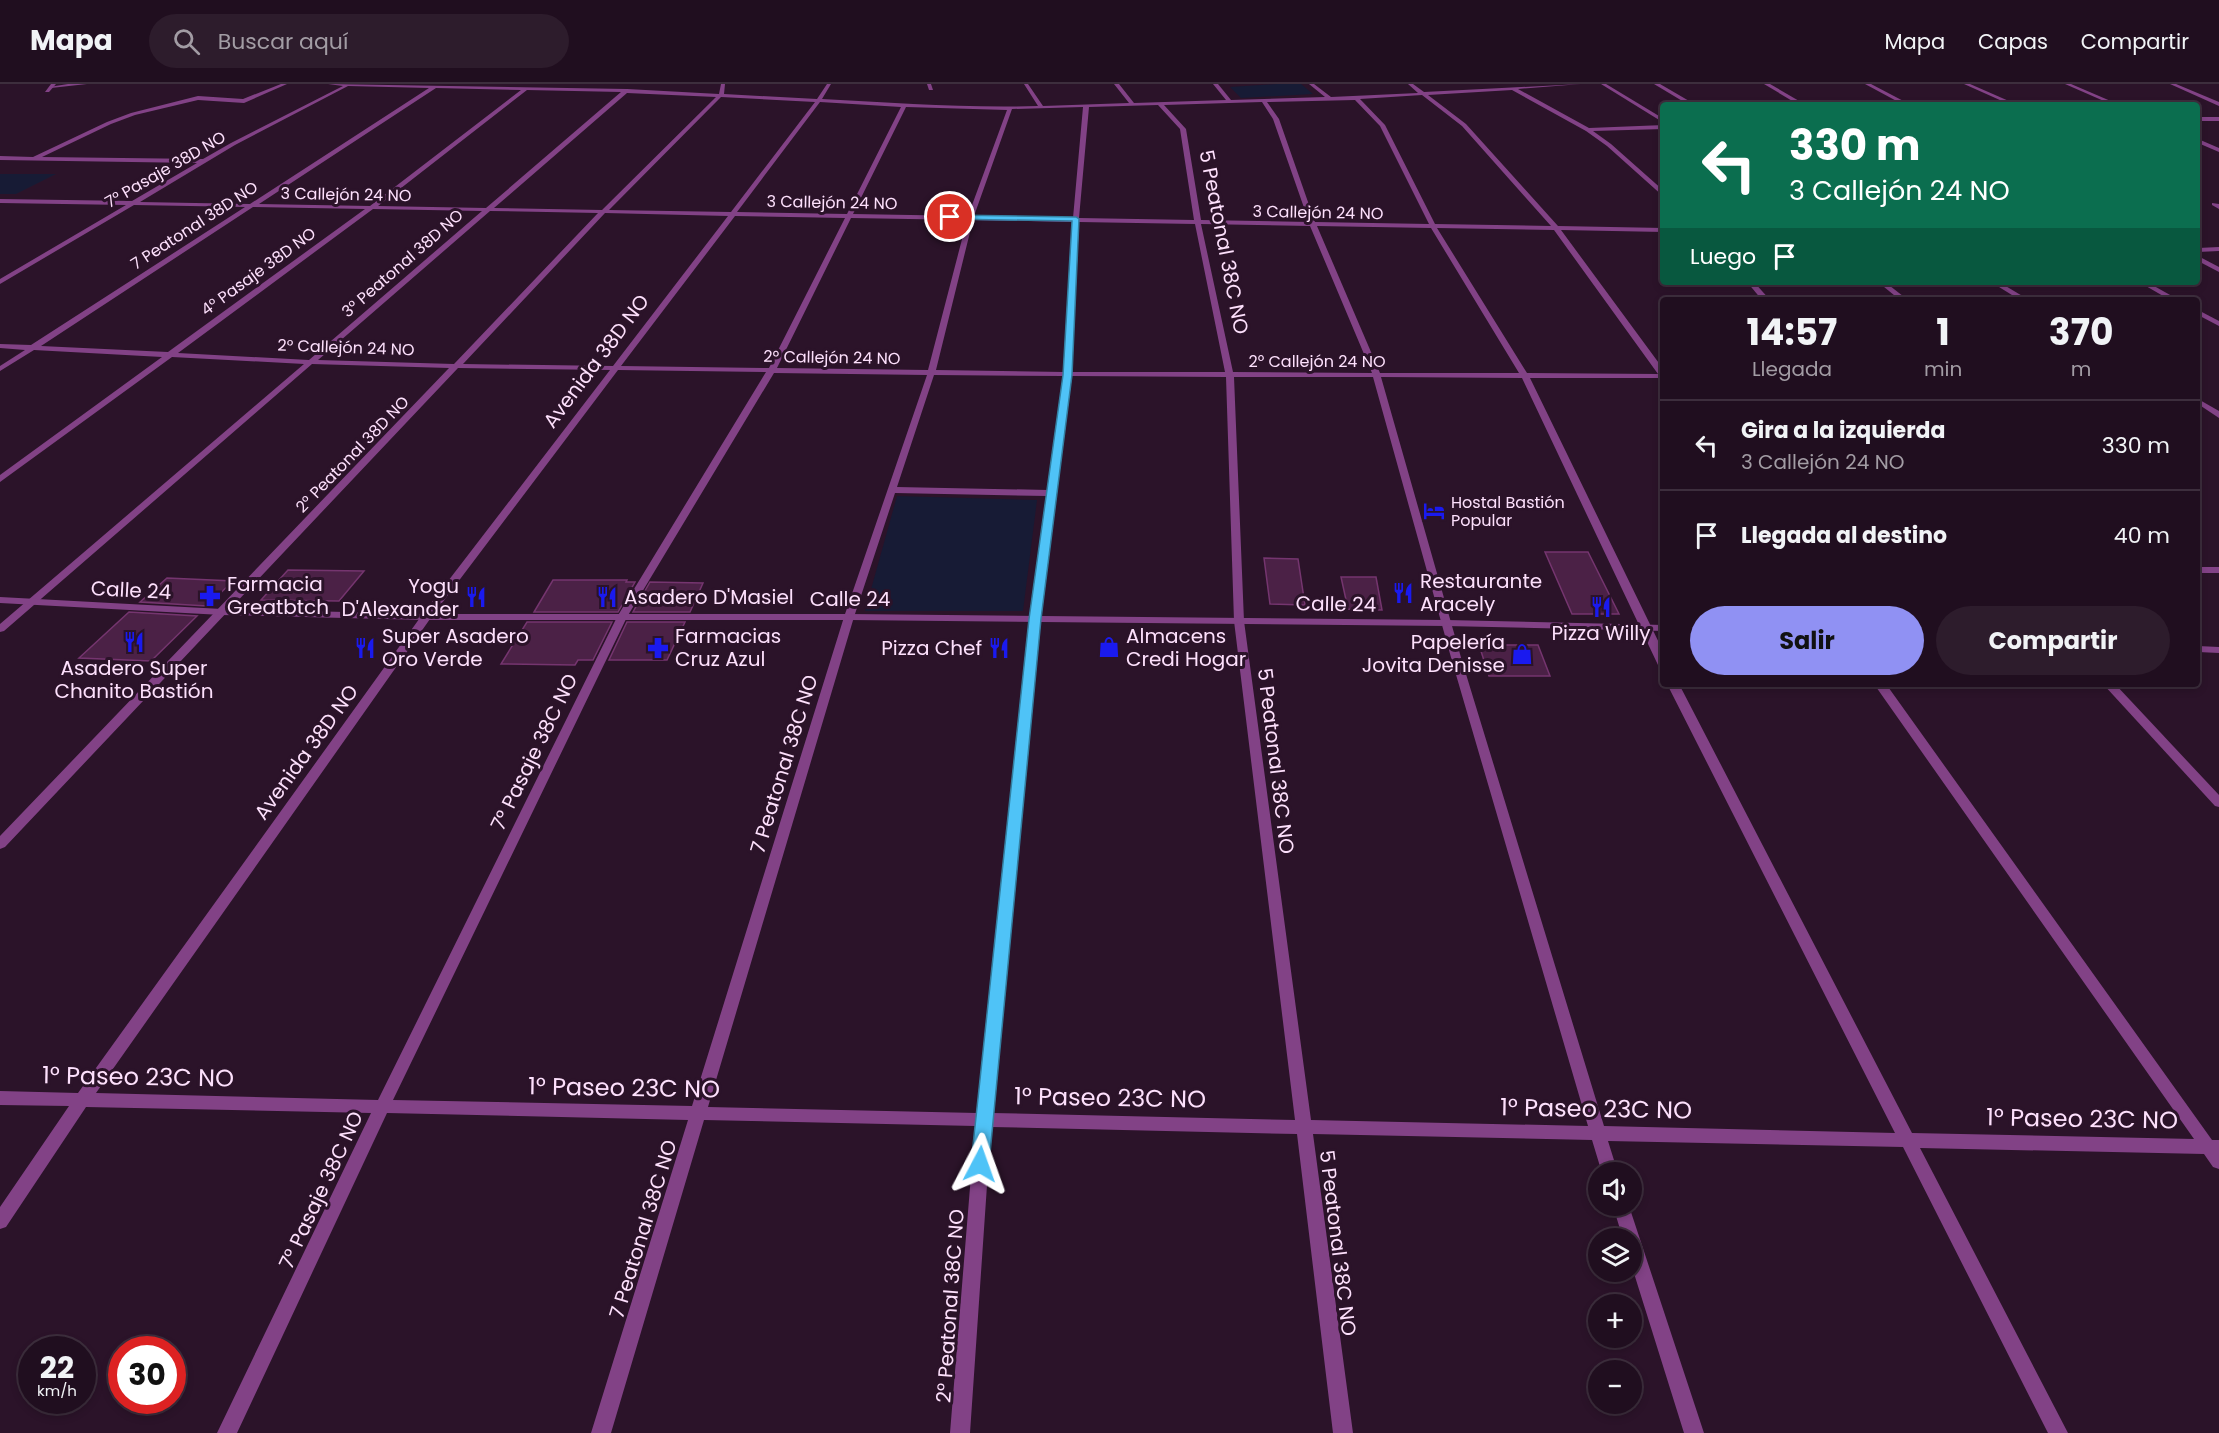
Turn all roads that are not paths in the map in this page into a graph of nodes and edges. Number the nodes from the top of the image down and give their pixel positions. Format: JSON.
{"nodes":[{"id":1,"x":85,"y":84,"type":"edge"},
{"id":2,"x":285,"y":84,"type":"edge"},
{"id":3,"x":330,"y":84,"type":"edge"},
{"id":4,"x":723,"y":84,"type":"edge"},
{"id":5,"x":829,"y":84,"type":"edge"},
{"id":6,"x":1026,"y":84,"type":"edge"},
{"id":7,"x":1116,"y":84,"type":"edge"},
{"id":8,"x":1215,"y":84,"type":"edge"},
{"id":9,"x":1311,"y":84,"type":"edge"},
{"id":10,"x":1410,"y":84,"type":"edge"},
{"id":11,"x":1506,"y":84,"type":"edge"},
{"id":12,"x":1579,"y":84,"type":"edge"},
{"id":13,"x":1603,"y":84,"type":"edge"},
{"id":14,"x":1656,"y":84,"type":"edge"},
{"id":15,"x":1766,"y":84,"type":"edge"},
{"id":16,"x":1867,"y":84,"type":"edge"},
{"id":17,"x":1966,"y":84,"type":"edge"},
{"id":18,"x":2067,"y":84,"type":"edge"},
{"id":19,"x":2172,"y":84,"type":"edge"},
{"id":20,"x":347,"y":85,"type":"edge"},
{"id":21,"x":528,"y":86,"type":"edge"},
{"id":22,"x":50,"y":87,"type":"edge"},
{"id":23,"x":434,"y":87,"type":"junction"},
{"id":24,"x":628,"y":88,"type":"edge"},
{"id":25,"x":1513,"y":88,"type":"junction"},
{"id":26,"x":1424,"y":93,"type":"junction"},
{"id":27,"x":721,"y":95,"type":"junction"},
{"id":28,"x":1356,"y":98,"type":"junction"},
{"id":29,"x":1330,"y":99,"type":"junction"},
{"id":30,"x":818,"y":100,"type":"junction"},
{"id":31,"x":1264,"y":102,"type":"junction"},
{"id":32,"x":1689,"y":102,"type":"edge"},
{"id":33,"x":1798,"y":102,"type":"edge"},
{"id":34,"x":1902,"y":102,"type":"edge"},
{"id":35,"x":2008,"y":102,"type":"edge"},
{"id":36,"x":2110,"y":102,"type":"edge"},
{"id":37,"x":1231,"y":103,"type":"junction"},
{"id":38,"x":905,"y":104,"type":"junction"},
{"id":39,"x":1160,"y":104,"type":"junction"},
{"id":40,"x":2219,"y":104,"type":"edge"},
{"id":41,"x":1133,"y":105,"type":"junction"},
{"id":42,"x":1041,"y":107,"type":"junction"},
{"id":43,"x":1086,"y":107,"type":"junction"},
{"id":44,"x":1010,"y":108,"type":"junction"},
{"id":45,"x":2200,"y":119,"type":"edge"},
{"id":46,"x":2219,"y":119,"type":"edge"},
{"id":47,"x":1660,"y":120,"type":"edge"},
{"id":48,"x":1660,"y":128,"type":"edge"},
{"id":49,"x":1588,"y":130,"type":"junction"},
{"id":50,"x":2200,"y":142,"type":"edge"},
{"id":51,"x":2219,"y":150,"type":"edge"},
{"id":52,"x":0,"y":159,"type":"edge"},
{"id":53,"x":33,"y":159,"type":"junction"},
{"id":54,"x":203,"y":161,"type":"junction"},
{"id":55,"x":1660,"y":191,"type":"edge"},
{"id":56,"x":0,"y":201,"type":"edge"},
{"id":57,"x":9,"y":201,"type":"junction"},
{"id":58,"x":132,"y":204,"type":"junction"},
{"id":59,"x":0,"y":206,"type":"edge"},
{"id":60,"x":252,"y":206,"type":"junction"},
{"id":61,"x":371,"y":208,"type":"junction"},
{"id":62,"x":487,"y":209,"type":"junction"},
{"id":63,"x":604,"y":211,"type":"junction"},
{"id":64,"x":732,"y":213,"type":"junction"},
{"id":65,"x":848,"y":215,"type":"junction"},
{"id":66,"x":971,"y":217,"type":"junction"},
{"id":67,"x":1076,"y":219,"type":"junction"},
{"id":68,"x":1198,"y":223,"type":"junction"},
{"id":69,"x":1313,"y":225,"type":"junction"},
{"id":70,"x":1434,"y":228,"type":"junction"},
{"id":71,"x":1557,"y":229,"type":"junction"},
{"id":72,"x":1660,"y":230,"type":"edge"},
{"id":73,"x":2219,"y":249,"type":"edge"},
{"id":74,"x":2200,"y":250,"type":"edge"},
{"id":75,"x":2200,"y":259,"type":"edge"},
{"id":76,"x":2219,"y":270,"type":"edge"},
{"id":77,"x":0,"y":282,"type":"edge"},
{"id":78,"x":1753,"y":285,"type":"edge"},
{"id":79,"x":1885,"y":285,"type":"edge"},
{"id":80,"x":1999,"y":285,"type":"edge"},
{"id":81,"x":2148,"y":285,"type":"edge"},
{"id":82,"x":1763,"y":297,"type":"edge"},
{"id":83,"x":1900,"y":297,"type":"edge"},
{"id":84,"x":2020,"y":297,"type":"edge"},
{"id":85,"x":2170,"y":297,"type":"edge"},
{"id":86,"x":2200,"y":313,"type":"edge"},
{"id":87,"x":2219,"y":324,"type":"edge"},
{"id":88,"x":0,"y":346,"type":"edge"},
{"id":89,"x":32,"y":348,"type":"junction"},
{"id":90,"x":167,"y":355,"type":"junction"},
{"id":91,"x":310,"y":362,"type":"junction"},
{"id":92,"x":456,"y":366,"type":"junction"},
{"id":93,"x":615,"y":368,"type":"junction"},
{"id":94,"x":0,"y":369,"type":"edge"},
{"id":95,"x":771,"y":371,"type":"junction"},
{"id":96,"x":1660,"y":372,"type":"edge"},
{"id":97,"x":931,"y":373,"type":"junction"},
{"id":98,"x":1068,"y":375,"type":"junction"},
{"id":99,"x":1525,"y":375,"type":"junction"},
{"id":100,"x":1230,"y":376,"type":"junction"},
{"id":101,"x":1377,"y":376,"type":"junction"},
{"id":102,"x":1660,"y":376,"type":"edge"},
{"id":103,"x":2200,"y":402,"type":"edge"},
{"id":104,"x":2219,"y":407,"type":"edge"},
{"id":105,"x":2208,"y":408,"type":"junction"},
{"id":106,"x":2219,"y":415,"type":"edge"},
{"id":107,"x":0,"y":479,"type":"edge"},
{"id":108,"x":892,"y":490,"type":"junction"},
{"id":109,"x":1052,"y":493,"type":"junction"},
{"id":110,"x":2200,"y":570,"type":"edge"},
{"id":111,"x":2219,"y":570,"type":"edge"},
{"id":112,"x":0,"y":600,"type":"edge"},
{"id":113,"x":31,"y":602,"type":"junction"},
{"id":114,"x":222,"y":612,"type":"junction"},
{"id":115,"x":426,"y":617,"type":"junction"},
{"id":116,"x":622,"y":617,"type":"junction"},
{"id":117,"x":849,"y":617,"type":"junction"},
{"id":118,"x":1035,"y":619,"type":"junction"},
{"id":119,"x":1239,"y":621,"type":"junction"},
{"id":120,"x":1446,"y":623,"type":"junction"},
{"id":121,"x":1644,"y":627,"type":"junction"},
{"id":122,"x":1660,"y":628,"type":"edge"},
{"id":123,"x":0,"y":629,"type":"edge"},
{"id":124,"x":2200,"y":649,"type":"edge"},
{"id":125,"x":2219,"y":650,"type":"edge"},
{"id":126,"x":1660,"y":657,"type":"edge"},
{"id":127,"x":1675,"y":687,"type":"edge"},
{"id":128,"x":1882,"y":687,"type":"edge"},
{"id":129,"x":2112,"y":687,"type":"edge"},
{"id":130,"x":2219,"y":803,"type":"edge"},
{"id":131,"x":0,"y":844,"type":"edge"},
{"id":132,"x":0,"y":1098,"type":"edge"},
{"id":133,"x":82,"y":1100,"type":"junction"},
{"id":134,"x":382,"y":1107,"type":"junction"},
{"id":135,"x":699,"y":1113,"type":"junction"},
{"id":136,"x":984,"y":1119,"type":"junction"},
{"id":137,"x":1303,"y":1126,"type":"junction"},
{"id":138,"x":1598,"y":1133,"type":"junction"},
{"id":139,"x":1907,"y":1140,"type":"junction"},
{"id":140,"x":2213,"y":1146,"type":"edge"},
{"id":141,"x":1607,"y":1162,"type":"edge"},
{"id":142,"x":2219,"y":1162,"type":"edge"},
{"id":143,"x":0,"y":1221,"type":"edge"},
{"id":144,"x":1642,"y":1271,"type":"edge"},
{"id":145,"x":227,"y":1433,"type":"edge"},
{"id":146,"x":601,"y":1433,"type":"edge"},
{"id":147,"x":960,"y":1433,"type":"edge"},
{"id":148,"x":1343,"y":1433,"type":"edge"},
{"id":149,"x":1694,"y":1433,"type":"edge"},
{"id":150,"x":2058,"y":1433,"type":"edge"}],
"edges":[{"from":1,"to":22,"type":"street"},
{"from":2,"to":53,"type":"street"},
{"from":3,"to":20,"type":"street"},
{"from":4,"to":27,"type":"street"},
{"from":5,"to":30,"type":"street","name":"Avenida 38D NO"},
{"from":6,"to":42,"type":"street"},
{"from":7,"to":41,"type":"street"},
{"from":8,"to":37,"type":"street"},
{"from":9,"to":29,"type":"street"},
{"from":10,"to":26,"type":"street"},
{"from":11,"to":25,"type":"street"},
{"from":12,"to":25,"type":"street"},
{"from":13,"to":47,"type":"street"},
{"from":14,"to":32,"type":"street"},
{"from":15,"to":33,"type":"street"},
{"from":16,"to":34,"type":"street"},
{"from":17,"to":35,"type":"street"},
{"from":18,"to":36,"type":"street"},
{"from":19,"to":40,"type":"street"},
{"from":20,"to":23,"type":"street"},
{"from":20,"to":54,"type":"street","name":"7° Pasaje 38D NO"},
{"from":21,"to":23,"type":"street"},
{"from":21,"to":24,"type":"street"},
{"from":21,"to":61,"type":"street","name":"4° Pasaje 38D NO"},
{"from":23,"to":60,"type":"street","name":"7 Peatonal 38D NO"},
{"from":24,"to":27,"type":"street"},
{"from":24,"to":62,"type":"street","name":"3° Peatonal 38D NO"},
{"from":25,"to":26,"type":"street"},
{"from":25,"to":49,"type":"street"},
{"from":26,"to":28,"type":"street"},
{"from":26,"to":71,"type":"street"},
{"from":27,"to":30,"type":"street"},
{"from":27,"to":63,"type":"street","name":"2° Peatonal 38D NO"},
{"from":28,"to":29,"type":"street"},
{"from":28,"to":70,"type":"street"},
{"from":29,"to":31,"type":"street"},
{"from":30,"to":38,"type":"street"},
{"from":30,"to":64,"type":"street","name":"Avenida 38D NO"},
{"from":31,"to":37,"type":"street"},
{"from":31,"to":69,"type":"street"},
{"from":37,"to":39,"type":"street"},
{"from":38,"to":44,"type":"street"},
{"from":38,"to":65,"type":"street","name":"7° Pasaje 38C NO"},
{"from":39,"to":41,"type":"street"},
{"from":39,"to":68,"type":"street","name":"5 Peatonal 38C NO"},
{"from":41,"to":43,"type":"street"},
{"from":42,"to":43,"type":"street"},
{"from":42,"to":44,"type":"street"},
{"from":43,"to":67,"type":"street","name":"2° Peatonal 38C NO"},
{"from":44,"to":66,"type":"street","name":"7 Peatonal 38C NO"},
{"from":45,"to":46,"type":"street"},
{"from":48,"to":49,"type":"street"},
{"from":49,"to":55,"type":"street"},
{"from":50,"to":51,"type":"street"},
{"from":52,"to":53,"type":"street"},
{"from":53,"to":54,"type":"street"},
{"from":54,"to":58,"type":"street","name":"7° Pasaje 38D NO"},
{"from":56,"to":57,"type":"street","name":"3 Callejón 24 NO"},
{"from":57,"to":58,"type":"street","name":"3 Callejón 24 NO"},
{"from":57,"to":59,"type":"street"},
{"from":58,"to":60,"type":"street","name":"3 Callejón 24 NO"},
{"from":58,"to":77,"type":"street","name":"7° Pasaje 38D NO"},
{"from":60,"to":61,"type":"street","name":"3 Callejón 24 NO"},
{"from":60,"to":89,"type":"street","name":"7 Peatonal 38D NO"},
{"from":61,"to":62,"type":"street","name":"3 Callejón 24 NO"},
{"from":61,"to":90,"type":"street","name":"4° Pasaje 38D NO"},
{"from":62,"to":63,"type":"street","name":"3 Callejón 24 NO"},
{"from":62,"to":91,"type":"street","name":"3° Peatonal 38D NO"},
{"from":63,"to":64,"type":"street","name":"3 Callejón 24 NO"},
{"from":63,"to":92,"type":"street","name":"2° Peatonal 38D NO"},
{"from":64,"to":65,"type":"street","name":"3 Callejón 24 NO"},
{"from":64,"to":93,"type":"street","name":"Avenida 38D NO"},
{"from":65,"to":66,"type":"street","name":"3 Callejón 24 NO"},
{"from":65,"to":95,"type":"street","name":"7° Pasaje 38C NO"},
{"from":66,"to":67,"type":"street","name":"3 Callejón 24 NO"},
{"from":66,"to":97,"type":"street","name":"7 Peatonal 38C NO"},
{"from":67,"to":68,"type":"street","name":"3 Callejón 24 NO"},
{"from":67,"to":98,"type":"street","name":"2° Peatonal 38C NO"},
{"from":68,"to":69,"type":"street","name":"3 Callejón 24 NO"},
{"from":68,"to":100,"type":"street","name":"5 Peatonal 38C NO"},
{"from":69,"to":70,"type":"street","name":"3 Callejón 24 NO"},
{"from":69,"to":101,"type":"street"},
{"from":70,"to":71,"type":"street","name":"3 Callejón 24 NO"},
{"from":70,"to":99,"type":"street"},
{"from":71,"to":72,"type":"street","name":"3 Callejón 24 NO"},
{"from":71,"to":96,"type":"street"},
{"from":73,"to":74,"type":"street"},
{"from":75,"to":76,"type":"street"},
{"from":78,"to":82,"type":"street"},
{"from":79,"to":83,"type":"street"},
{"from":80,"to":84,"type":"street"},
{"from":81,"to":85,"type":"street"},
{"from":86,"to":87,"type":"street"},
{"from":88,"to":89,"type":"street","name":"2° Callejón 24 NO"},
{"from":89,"to":90,"type":"street","name":"2° Callejón 24 NO"},
{"from":89,"to":94,"type":"street","name":"7 Peatonal 38D NO"},
{"from":90,"to":91,"type":"street","name":"2° Callejón 24 NO"},
{"from":90,"to":107,"type":"street","name":"4° Pasaje 38D NO"},
{"from":91,"to":92,"type":"street","name":"2° Callejón 24 NO"},
{"from":91,"to":113,"type":"street","name":"3° Peatonal 38D NO"},
{"from":92,"to":93,"type":"street","name":"2° Callejón 24 NO"},
{"from":92,"to":114,"type":"street","name":"2° Peatonal 38D NO"},
{"from":93,"to":95,"type":"street","name":"2° Callejón 24 NO"},
{"from":93,"to":115,"type":"street","name":"Avenida 38D NO"},
{"from":95,"to":97,"type":"street","name":"2° Callejón 24 NO"},
{"from":95,"to":116,"type":"street","name":"7° Pasaje 38C NO"},
{"from":97,"to":98,"type":"street","name":"2° Callejón 24 NO"},
{"from":97,"to":108,"type":"street","name":"7 Peatonal 38C NO"},
{"from":98,"to":100,"type":"street","name":"2° Callejón 24 NO"},
{"from":98,"to":109,"type":"street","name":"2° Peatonal 38C NO"},
{"from":99,"to":101,"type":"street","name":"2° Callejón 24 NO"},
{"from":99,"to":102,"type":"street","name":"2° Callejón 24 NO"},
{"from":99,"to":121,"type":"street"},
{"from":100,"to":101,"type":"street","name":"2° Callejón 24 NO"},
{"from":100,"to":119,"type":"street","name":"5 Peatonal 38C NO"},
{"from":101,"to":120,"type":"street"},
{"from":103,"to":105,"type":"street"},
{"from":104,"to":105,"type":"street"},
{"from":105,"to":106,"type":"street"},
{"from":108,"to":109,"type":"street"},
{"from":108,"to":117,"type":"street","name":"7 Peatonal 38C NO"},
{"from":109,"to":118,"type":"street","name":"2° Peatonal 38C NO"},
{"from":110,"to":111,"type":"street"},
{"from":112,"to":113,"type":"street","name":"Calle 24"},
{"from":113,"to":114,"type":"street","name":"Calle 24"},
{"from":113,"to":123,"type":"street","name":"3° Peatonal 38D NO"},
{"from":114,"to":115,"type":"street","name":"Calle 24"},
{"from":114,"to":131,"type":"street","name":"2° Peatonal 38D NO"},
{"from":115,"to":116,"type":"street","name":"Calle 24"},
{"from":115,"to":133,"type":"street","name":"Avenida 38D NO"},
{"from":116,"to":117,"type":"street","name":"Calle 24"},
{"from":116,"to":134,"type":"street","name":"7° Pasaje 38C NO"},
{"from":117,"to":118,"type":"street","name":"Calle 24"},
{"from":117,"to":135,"type":"street","name":"7 Peatonal 38C NO"},
{"from":118,"to":119,"type":"street","name":"Calle 24"},
{"from":118,"to":136,"type":"street","name":"2° Peatonal 38C NO"},
{"from":119,"to":120,"type":"street","name":"Calle 24"},
{"from":119,"to":137,"type":"street","name":"5 Peatonal 38C NO"},
{"from":120,"to":121,"type":"street","name":"Calle 24"},
{"from":120,"to":138,"type":"street"},
{"from":121,"to":122,"type":"street","name":"Calle 24"},
{"from":121,"to":126,"type":"street"},
{"from":124,"to":125,"type":"street"},
{"from":127,"to":139,"type":"street"},
{"from":128,"to":140,"type":"street"},
{"from":129,"to":130,"type":"street"},
{"from":132,"to":133,"type":"street","name":"1° Paseo 23C NO"},
{"from":133,"to":134,"type":"street","name":"1° Paseo 23C NO"},
{"from":133,"to":143,"type":"street","name":"Avenida 38D NO"},
{"from":134,"to":135,"type":"street","name":"1° Paseo 23C NO"},
{"from":134,"to":145,"type":"street","name":"7° Pasaje 38C NO"},
{"from":135,"to":136,"type":"street","name":"1° Paseo 23C NO"},
{"from":135,"to":146,"type":"street","name":"7 Peatonal 38C NO"},
{"from":136,"to":137,"type":"street","name":"1° Paseo 23C NO"},
{"from":136,"to":147,"type":"street","name":"2° Peatonal 38C NO"},
{"from":137,"to":138,"type":"street","name":"1° Paseo 23C NO"},
{"from":137,"to":148,"type":"street","name":"5 Peatonal 38C NO"},
{"from":138,"to":139,"type":"street","name":"1° Paseo 23C NO"},
{"from":138,"to":141,"type":"street"},
{"from":139,"to":140,"type":"street","name":"1° Paseo 23C NO"},
{"from":139,"to":150,"type":"street"},
{"from":140,"to":142,"type":"street"},
{"from":144,"to":149,"type":"street"}]}
